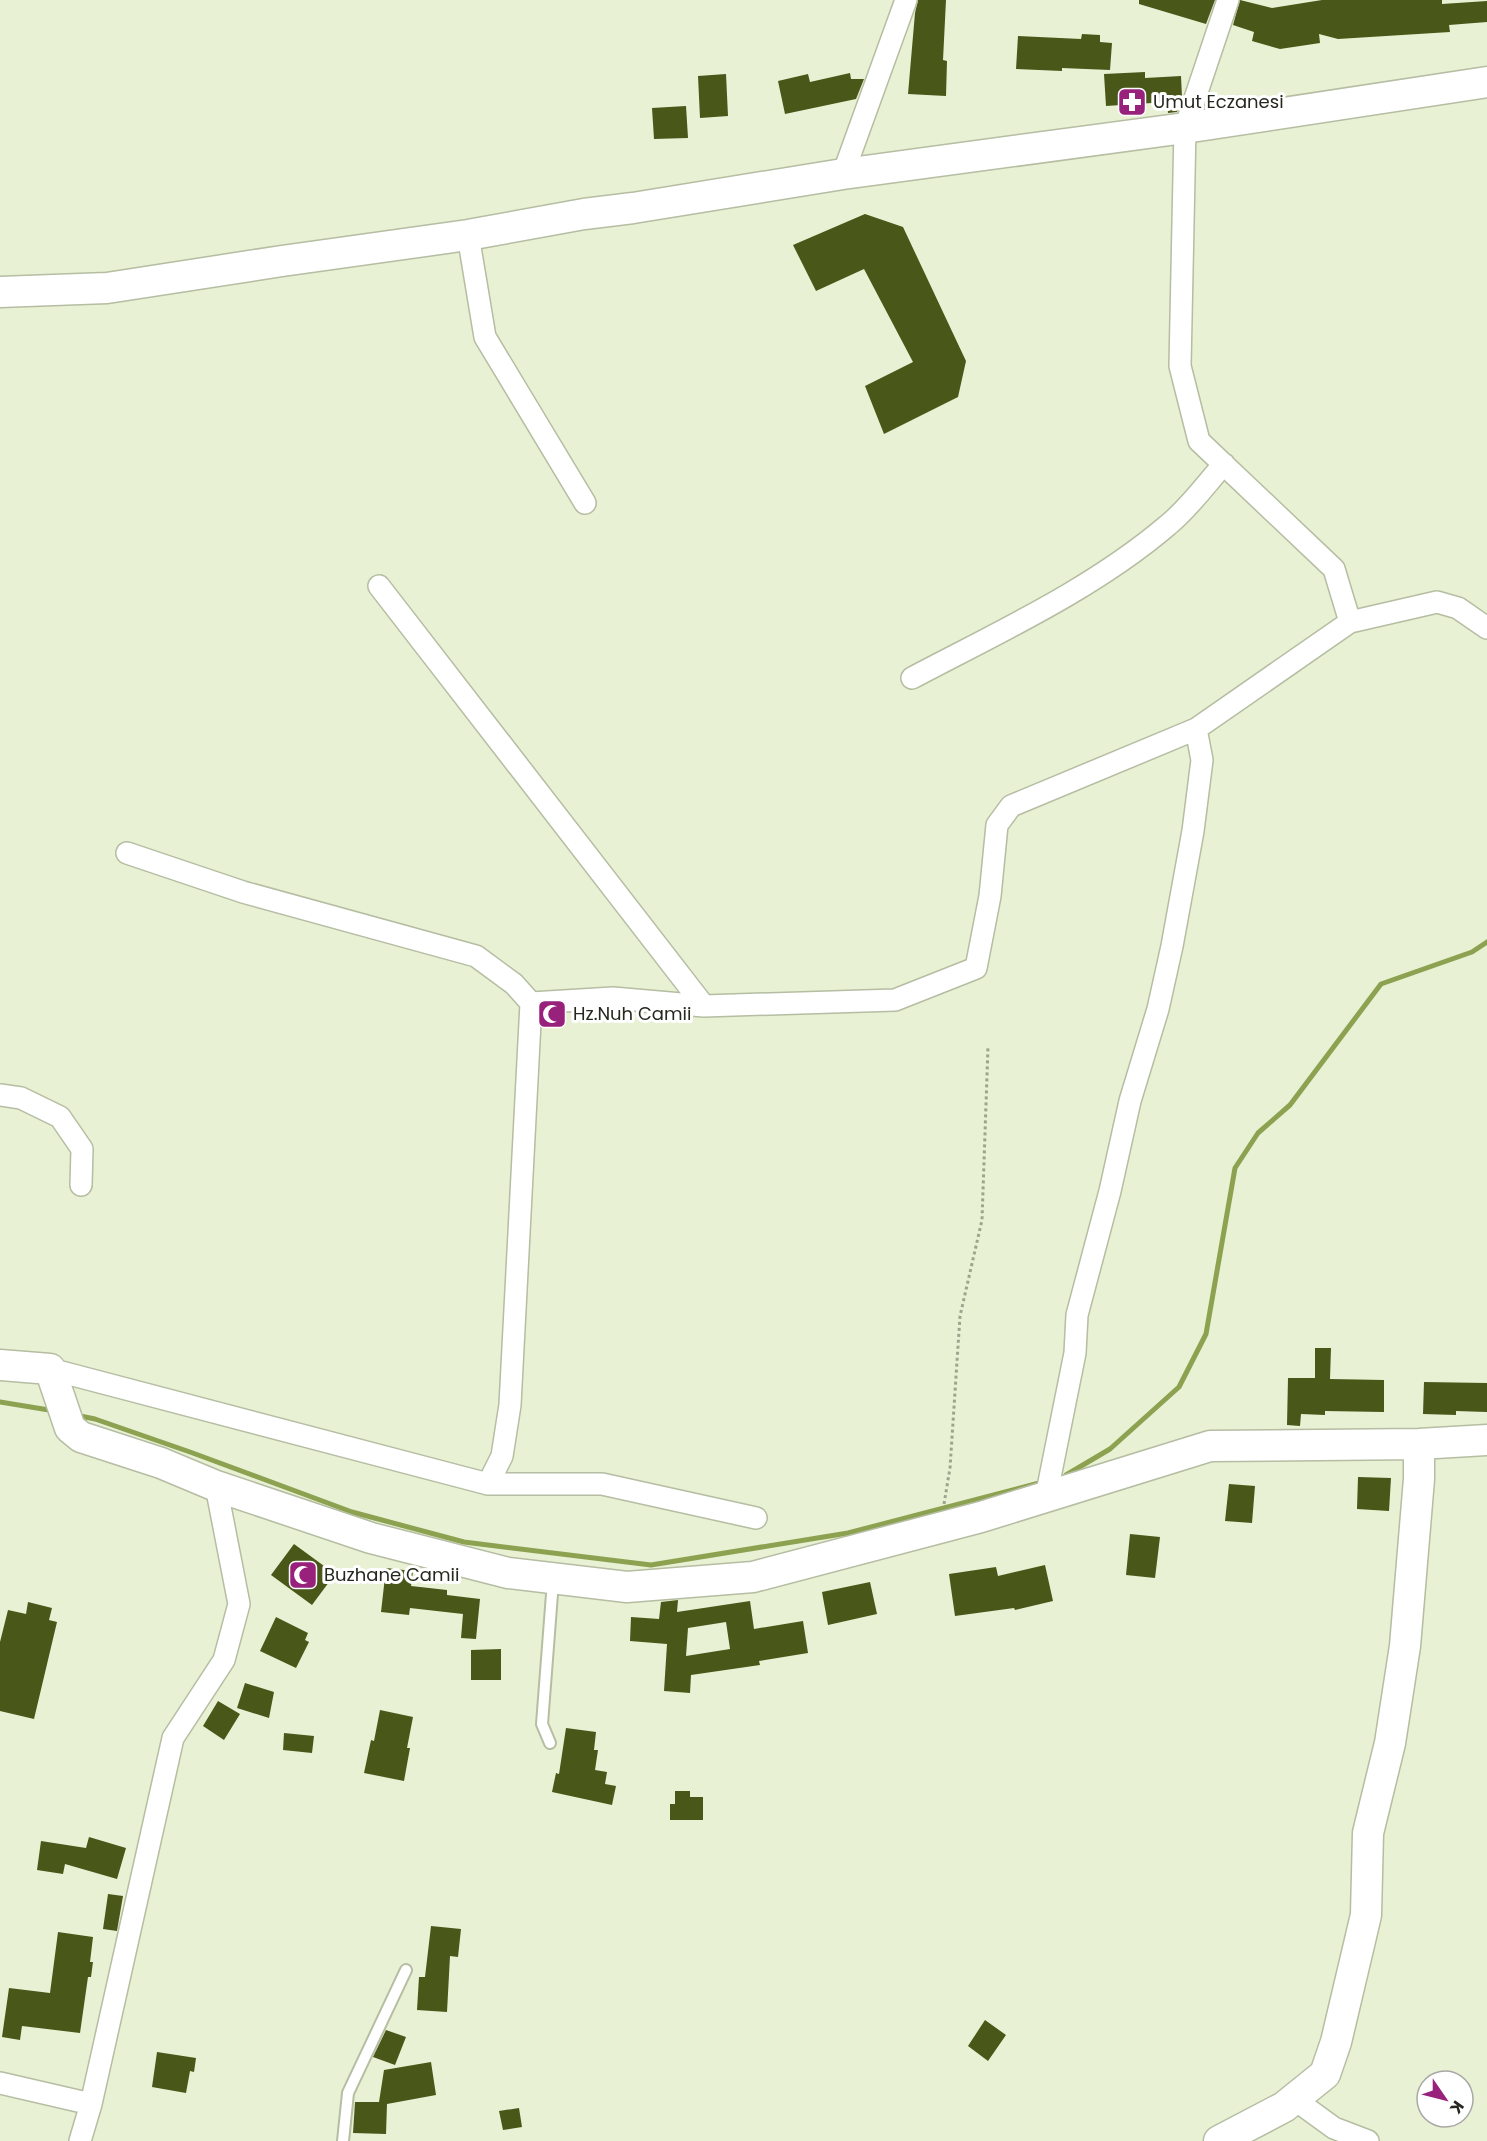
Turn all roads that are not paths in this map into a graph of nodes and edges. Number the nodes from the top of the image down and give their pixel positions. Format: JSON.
{"nodes":[{"id":1,"x":906,"y":0,"type":"edge"},
{"id":2,"x":1228,"y":0,"type":"edge"},
{"id":3,"x":1487,"y":82,"type":"edge"},
{"id":4,"x":1185,"y":128,"type":"junction"},
{"id":5,"x":843,"y":174,"type":"junction"},
{"id":6,"x":468,"y":235,"type":"junction"},
{"id":7,"x":0,"y":292,"type":"edge"},
{"id":8,"x":1224,"y":464,"type":"junction"},
{"id":9,"x":585,"y":502,"type":"dead end"},
{"id":10,"x":379,"y":586,"type":"dead end"},
{"id":11,"x":1350,"y":622,"type":"junction"},
{"id":12,"x":1487,"y":628,"type":"edge"},
{"id":13,"x":912,"y":678,"type":"dead end"},
{"id":14,"x":1196,"y":729,"type":"junction"},
{"id":15,"x":127,"y":853,"type":"dead end"},
{"id":16,"x":531,"y":1003,"type":"junction"},
{"id":17,"x":704,"y":1006,"type":"junction"},
{"id":18,"x":0,"y":1095,"type":"edge"},
{"id":19,"x":81,"y":1185,"type":"dead end"},
{"id":20,"x":0,"y":1365,"type":"edge"},
{"id":21,"x":50,"y":1368,"type":"junction"},
{"id":22,"x":1487,"y":1440,"type":"edge"},
{"id":23,"x":1419,"y":1444,"type":"junction"},
{"id":24,"x":488,"y":1484,"type":"junction"},
{"id":25,"x":216,"y":1486,"type":"junction"},
{"id":26,"x":1046,"y":1497,"type":"junction"},
{"id":27,"x":756,"y":1518,"type":"dead end"},
{"id":28,"x":554,"y":1578,"type":"junction"},
{"id":29,"x":550,"y":1743,"type":"dead end"},
{"id":30,"x":406,"y":1970,"type":"dead end"},
{"id":31,"x":0,"y":2083,"type":"edge"},
{"id":32,"x":1294,"y":2099,"type":"junction"},
{"id":33,"x":91,"y":2104,"type":"junction"},
{"id":34,"x":80,"y":2141,"type":"edge"},
{"id":35,"x":343,"y":2141,"type":"edge"},
{"id":36,"x":1219,"y":2141,"type":"edge"},
{"id":37,"x":1368,"y":2141,"type":"edge"}],
"edges":[{"from":1,"to":5,"type":"street"},
{"from":2,"to":4,"type":"street"},
{"from":3,"to":4,"type":"street"},
{"from":4,"to":5,"type":"street"},
{"from":4,"to":8,"type":"street"},
{"from":5,"to":6,"type":"street"},
{"from":6,"to":7,"type":"street"},
{"from":6,"to":9,"type":"street"},
{"from":8,"to":11,"type":"street"},
{"from":8,"to":13,"type":"street"},
{"from":10,"to":17,"type":"street"},
{"from":11,"to":12,"type":"street"},
{"from":11,"to":14,"type":"street"},
{"from":14,"to":17,"type":"street"},
{"from":14,"to":26,"type":"street"},
{"from":15,"to":16,"type":"street"},
{"from":16,"to":17,"type":"street"},
{"from":16,"to":24,"type":"street"},
{"from":18,"to":19,"type":"street"},
{"from":20,"to":21,"type":"street"},
{"from":21,"to":24,"type":"street"},
{"from":21,"to":25,"type":"street"},
{"from":22,"to":23,"type":"street"},
{"from":23,"to":26,"type":"street"},
{"from":23,"to":32,"type":"street"},
{"from":24,"to":27,"type":"street"},
{"from":25,"to":28,"type":"street"},
{"from":25,"to":33,"type":"street"},
{"from":26,"to":28,"type":"street"},
{"from":28,"to":29,"type":"lane"},
{"from":30,"to":35,"type":"lane"},
{"from":31,"to":33,"type":"street"},
{"from":32,"to":36,"type":"street"},
{"from":32,"to":37,"type":"street"},
{"from":33,"to":34,"type":"street"}]}
